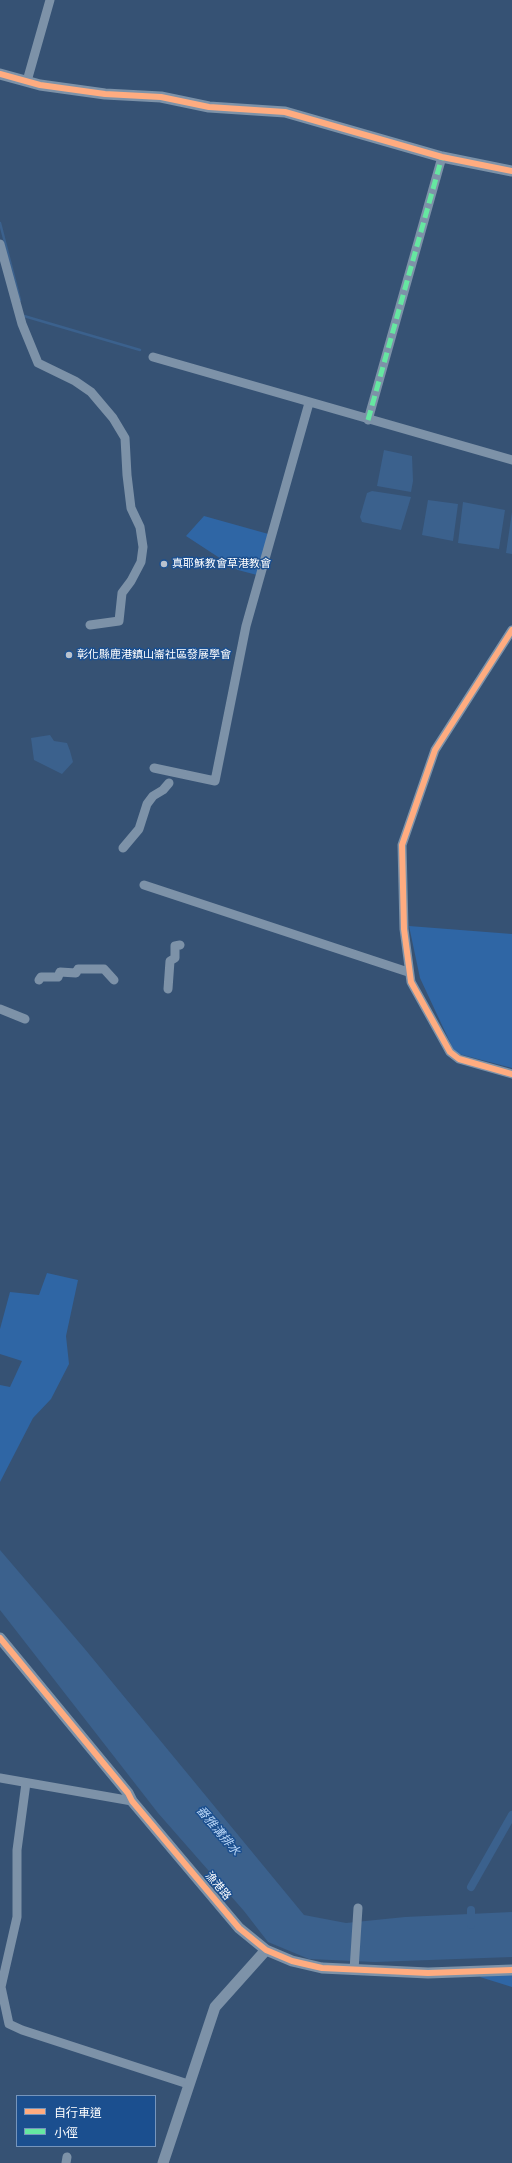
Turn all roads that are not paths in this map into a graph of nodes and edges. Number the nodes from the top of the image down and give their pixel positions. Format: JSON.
{"nodes":[{"id":1,"x":50,"y":0,"type":"edge"},
{"id":2,"x":0,"y":74,"type":"edge"},
{"id":3,"x":28,"y":81,"type":"junction"},
{"id":4,"x":442,"y":157,"type":"junction"},
{"id":5,"x":512,"y":171,"type":"edge"},
{"id":6,"x":0,"y":244,"type":"edge"},
{"id":7,"x":153,"y":357,"type":"dead end"},
{"id":8,"x":309,"y":403,"type":"junction"},
{"id":9,"x":368,"y":420,"type":"junction"},
{"id":10,"x":512,"y":460,"type":"edge"},
{"id":11,"x":90,"y":625,"type":"dead end"},
{"id":12,"x":512,"y":630,"type":"edge"},
{"id":13,"x":154,"y":768,"type":"dead end"},
{"id":14,"x":169,"y":783,"type":"dead end"},
{"id":15,"x":123,"y":848,"type":"dead end"},
{"id":16,"x":144,"y":885,"type":"dead end"},
{"id":17,"x":180,"y":945,"type":"dead end"},
{"id":18,"x":408,"y":972,"type":"junction"},
{"id":19,"x":38,"y":980,"type":"dead end"},
{"id":20,"x":114,"y":980,"type":"dead end"},
{"id":21,"x":168,"y":989,"type":"dead end"},
{"id":22,"x":0,"y":1009,"type":"edge"},
{"id":23,"x":25,"y":1019,"type":"dead end"},
{"id":24,"x":512,"y":1074,"type":"edge"},
{"id":25,"x":0,"y":1638,"type":"edge"},
{"id":26,"x":0,"y":1778,"type":"edge"},
{"id":27,"x":26,"y":1783,"type":"junction"},
{"id":28,"x":132,"y":1801,"type":"junction"},
{"id":29,"x":358,"y":1908,"type":"dead end"},
{"id":30,"x":266,"y":1950,"type":"junction"},
{"id":31,"x":354,"y":1970,"type":"junction"},
{"id":32,"x":512,"y":1970,"type":"edge"},
{"id":33,"x":0,"y":1987,"type":"edge"},
{"id":34,"x":188,"y":2084,"type":"junction"},
{"id":35,"x":163,"y":2163,"type":"edge"}],
"edges":[{"from":1,"to":3,"type":"street"},
{"from":2,"to":3,"type":"street"},
{"from":3,"to":4,"type":"street"},
{"from":4,"to":5,"type":"street"},
{"from":4,"to":9,"type":"street"},
{"from":6,"to":11,"type":"street"},
{"from":7,"to":8,"type":"street"},
{"from":8,"to":9,"type":"street"},
{"from":8,"to":13,"type":"street"},
{"from":9,"to":10,"type":"street"},
{"from":12,"to":18,"type":"street"},
{"from":14,"to":15,"type":"street"},
{"from":16,"to":18,"type":"street"},
{"from":17,"to":21,"type":"street"},
{"from":18,"to":24,"type":"street"},
{"from":19,"to":20,"type":"street"},
{"from":22,"to":23,"type":"street"},
{"from":25,"to":28,"type":"street","name":"漁港路"},
{"from":26,"to":27,"type":"street"},
{"from":27,"to":28,"type":"street"},
{"from":27,"to":33,"type":"street"},
{"from":28,"to":30,"type":"street","name":"漁港路"},
{"from":29,"to":31,"type":"street"},
{"from":30,"to":31,"type":"street","name":"漁港路"},
{"from":30,"to":34,"type":"street"},
{"from":31,"to":32,"type":"street","name":"漁港路"},
{"from":33,"to":34,"type":"street"},
{"from":34,"to":35,"type":"street"}]}
